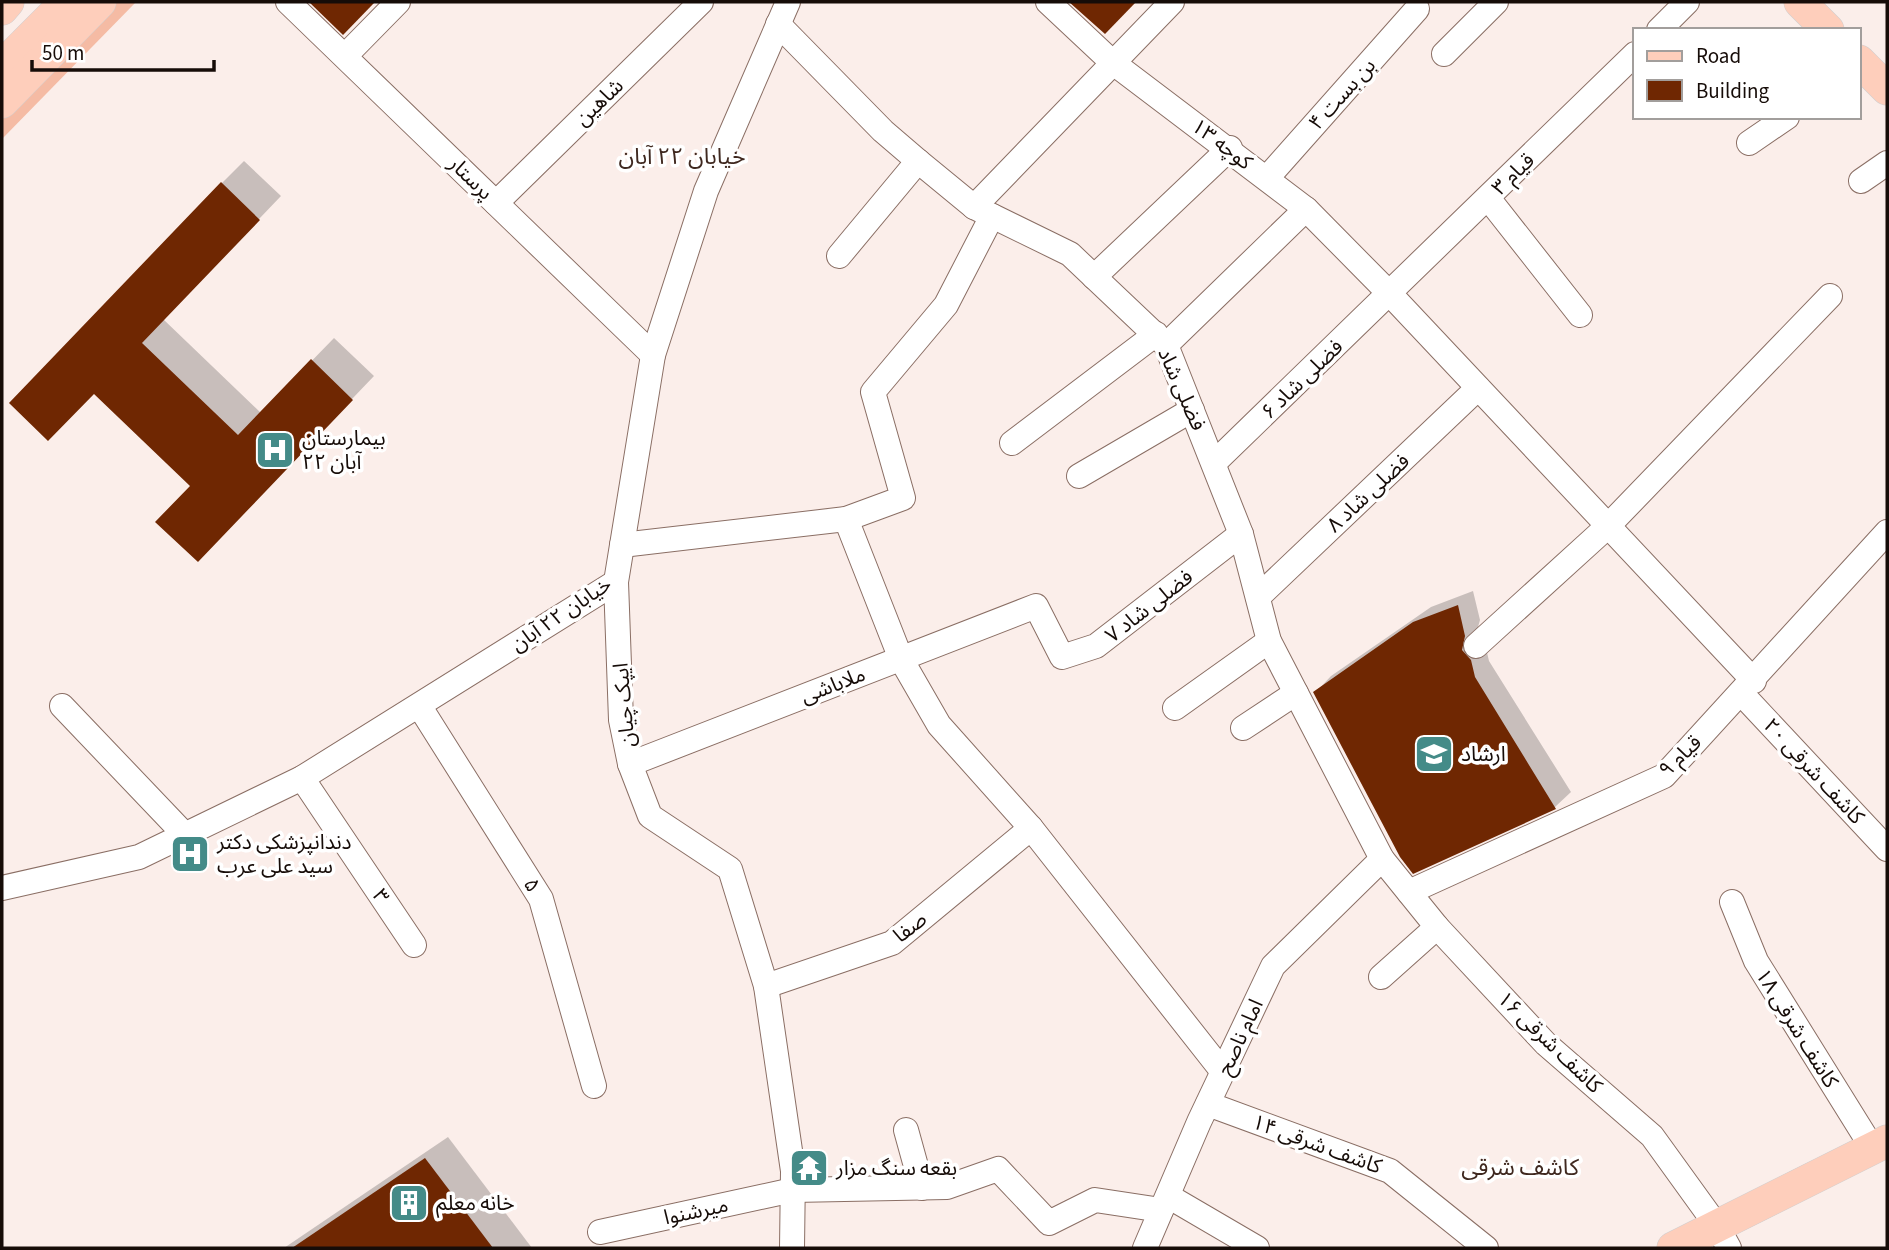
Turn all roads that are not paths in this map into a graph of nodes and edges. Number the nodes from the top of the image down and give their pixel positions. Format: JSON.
{"nodes":[{"id":1,"x":8,"y":2,"type":"edge"},
{"id":2,"x":66,"y":2,"type":"edge"},
{"id":3,"x":100,"y":2,"type":"edge"},
{"id":4,"x":288,"y":2,"type":"edge"},
{"id":5,"x":398,"y":2,"type":"edge"},
{"id":6,"x":701,"y":2,"type":"edge"},
{"id":7,"x":1048,"y":2,"type":"edge"},
{"id":8,"x":1172,"y":2,"type":"edge"},
{"id":9,"x":1496,"y":2,"type":"edge"},
{"id":10,"x":1687,"y":2,"type":"edge"},
{"id":11,"x":1800,"y":2,"type":"edge"},
{"id":12,"x":2,"y":9,"type":"edge"},
{"id":13,"x":1417,"y":9,"type":"dead end"},
{"id":14,"x":783,"y":13,"type":"edge"},
{"id":15,"x":1661,"y":28,"type":"edge"},
{"id":16,"x":1826,"y":28,"type":"edge"},
{"id":17,"x":1444,"y":54,"type":"dead end"},
{"id":18,"x":345,"y":56,"type":"junction"},
{"id":19,"x":1633,"y":56,"type":"edge"},
{"id":20,"x":1112,"y":62,"type":"junction"},
{"id":21,"x":1861,"y":65,"type":"edge"},
{"id":22,"x":2,"y":66,"type":"edge"},
{"id":23,"x":1887,"y":89,"type":"edge"},
{"id":24,"x":2,"y":102,"type":"edge"},
{"id":25,"x":1784,"y":119,"type":"edge"},
{"id":26,"x":1749,"y":143,"type":"dead end"},
{"id":27,"x":1230,"y":148,"type":"junction"},
{"id":28,"x":918,"y":161,"type":"junction"},
{"id":29,"x":1887,"y":163,"type":"edge"},
{"id":30,"x":1267,"y":178,"type":"junction"},
{"id":31,"x":1861,"y":181,"type":"dead end"},
{"id":32,"x":1488,"y":198,"type":"junction"},
{"id":33,"x":496,"y":203,"type":"junction"},
{"id":34,"x":1306,"y":209,"type":"junction"},
{"id":35,"x":983,"y":211,"type":"junction"},
{"id":36,"x":839,"y":256,"type":"dead end"},
{"id":37,"x":1094,"y":277,"type":"junction"},
{"id":38,"x":1390,"y":294,"type":"junction"},
{"id":39,"x":1830,"y":296,"type":"dead end"},
{"id":40,"x":1580,"y":315,"type":"dead end"},
{"id":41,"x":1161,"y":340,"type":"junction"},
{"id":42,"x":653,"y":355,"type":"junction"},
{"id":43,"x":1478,"y":388,"type":"junction"},
{"id":44,"x":1192,"y":410,"type":"junction"},
{"id":45,"x":1012,"y":443,"type":"dead end"},
{"id":46,"x":1214,"y":463,"type":"junction"},
{"id":47,"x":1079,"y":476,"type":"dead end"},
{"id":48,"x":846,"y":519,"type":"junction"},
{"id":49,"x":1608,"y":526,"type":"junction"},
{"id":50,"x":1241,"y":534,"type":"junction"},
{"id":51,"x":622,"y":545,"type":"junction"},
{"id":52,"x":1882,"y":548,"type":"edge"},
{"id":53,"x":616,"y":582,"type":"junction"},
{"id":54,"x":1258,"y":597,"type":"junction"},
{"id":55,"x":1036,"y":606,"type":"joint"},
{"id":56,"x":1269,"y":641,"type":"junction"},
{"id":57,"x":1476,"y":646,"type":"dead end"},
{"id":58,"x":901,"y":659,"type":"junction"},
{"id":59,"x":1747,"y":687,"type":"junction"},
{"id":60,"x":1296,"y":693,"type":"junction"},
{"id":61,"x":62,"y":706,"type":"dead end"},
{"id":62,"x":419,"y":707,"type":"junction"},
{"id":63,"x":1175,"y":708,"type":"dead end"},
{"id":64,"x":1243,"y":728,"type":"dead end"},
{"id":65,"x":630,"y":764,"type":"junction"},
{"id":66,"x":302,"y":778,"type":"junction"},
{"id":67,"x":1031,"y":828,"type":"junction"},
{"id":68,"x":186,"y":836,"type":"junction"},
{"id":69,"x":1887,"y":849,"type":"edge"},
{"id":70,"x":1382,"y":859,"type":"junction"},
{"id":71,"x":2,"y":888,"type":"edge"},
{"id":72,"x":1409,"y":892,"type":"junction"},
{"id":73,"x":1732,"y":902,"type":"dead end"},
{"id":74,"x":1437,"y":927,"type":"junction"},
{"id":75,"x":414,"y":945,"type":"dead end"},
{"id":76,"x":1381,"y":977,"type":"dead end"},
{"id":77,"x":766,"y":986,"type":"junction"},
{"id":78,"x":1223,"y":1072,"type":"junction"},
{"id":79,"x":594,"y":1086,"type":"dead end"},
{"id":80,"x":1208,"y":1104,"type":"junction"},
{"id":81,"x":906,"y":1130,"type":"dead end"},
{"id":82,"x":1880,"y":1145,"type":"edge"},
{"id":83,"x":922,"y":1188,"type":"junction"},
{"id":84,"x":793,"y":1190,"type":"junction"},
{"id":85,"x":1164,"y":1203,"type":"junction"},
{"id":86,"x":600,"y":1232,"type":"dead end"},
{"id":87,"x":1723,"y":1237,"type":"edge"},
{"id":88,"x":792,"y":1248,"type":"edge"},
{"id":89,"x":1145,"y":1248,"type":"edge"},
{"id":90,"x":1257,"y":1248,"type":"edge"},
{"id":91,"x":1486,"y":1248,"type":"edge"},
{"id":92,"x":1673,"y":1248,"type":"edge"}],
"edges":[{"from":1,"to":12,"type":"main road"},
{"from":2,"to":22,"type":"main road"},
{"from":3,"to":24,"type":"main road"},
{"from":4,"to":18,"type":"street","name":"پرستار"},
{"from":5,"to":18,"type":"street"},
{"from":6,"to":33,"type":"street","name":"شاهین"},
{"from":7,"to":20,"type":"street","name":"کوچه ۱۳"},
{"from":8,"to":20,"type":"street"},
{"from":9,"to":17,"type":"street"},
{"from":10,"to":15,"type":"street"},
{"from":11,"to":16,"type":"main road"},
{"from":13,"to":30,"type":"street","name":"بن بست ۴"},
{"from":14,"to":28,"type":"street","name":"فضلی شاد"},
{"from":14,"to":42,"type":"street","name":"خیابان ۲۲ آبان"},
{"from":18,"to":33,"type":"street","name":"پرستار"},
{"from":19,"to":32,"type":"street","name":"قیام ۳"},
{"from":20,"to":27,"type":"street","name":"کوچه ۱۳"},
{"from":20,"to":35,"type":"street"},
{"from":21,"to":23,"type":"main road"},
{"from":25,"to":26,"type":"street"},
{"from":27,"to":30,"type":"street","name":"کوچه ۱۳"},
{"from":27,"to":37,"type":"street"},
{"from":28,"to":35,"type":"street","name":"فضلی شاد"},
{"from":28,"to":36,"type":"street"},
{"from":29,"to":31,"type":"street"},
{"from":30,"to":34,"type":"street","name":"کوچه ۱۳"},
{"from":32,"to":38,"type":"street","name":"قیام ۳"},
{"from":32,"to":40,"type":"street"},
{"from":33,"to":42,"type":"street","name":"پرستار"},
{"from":34,"to":38,"type":"street","name":"کوچه ۱۳"},
{"from":34,"to":41,"type":"street"},
{"from":35,"to":37,"type":"street","name":"فضلی شاد"},
{"from":35,"to":48,"type":"street"},
{"from":37,"to":41,"type":"street","name":"فضلی شاد"},
{"from":38,"to":43,"type":"street","name":"کوچه ۱۳"},
{"from":38,"to":46,"type":"street","name":"فضلی شاد ۶"},
{"from":39,"to":49,"type":"street"},
{"from":41,"to":44,"type":"street","name":"فضلی شاد"},
{"from":41,"to":45,"type":"street"},
{"from":42,"to":51,"type":"street","name":"خیابان ۲۲ آبان"},
{"from":43,"to":49,"type":"street","name":"کوچه ۱۳"},
{"from":43,"to":54,"type":"street","name":"فضلی شاد ۸"},
{"from":44,"to":46,"type":"street","name":"فضلی شاد"},
{"from":44,"to":47,"type":"street"},
{"from":46,"to":50,"type":"street","name":"فضلی شاد"},
{"from":48,"to":51,"type":"street"},
{"from":48,"to":58,"type":"street"},
{"from":49,"to":57,"type":"street"},
{"from":49,"to":59,"type":"street","name":"کاشف شرقی ۲۰"},
{"from":50,"to":54,"type":"street","name":"فضلی شاد"},
{"from":50,"to":55,"type":"street","name":"فضلی شاد ۷"},
{"from":51,"to":53,"type":"street","name":"خیابان ۲۲ آبان"},
{"from":52,"to":59,"type":"street","name":"قیام ۹"},
{"from":53,"to":62,"type":"street","name":"خیابان ۲۲ آبان"},
{"from":53,"to":65,"type":"street","name":"ایپک چیان"},
{"from":54,"to":56,"type":"street","name":"فضلی شاد"},
{"from":55,"to":58,"type":"street","name":"ملاباشی"},
{"from":56,"to":60,"type":"street","name":"فضلی شاد"},
{"from":56,"to":63,"type":"street"},
{"from":58,"to":65,"type":"street","name":"ملاباشی"},
{"from":58,"to":67,"type":"street"},
{"from":59,"to":69,"type":"street","name":"کاشف شرقی ۲۰"},
{"from":59,"to":72,"type":"street","name":"قیام ۹"},
{"from":60,"to":64,"type":"street"},
{"from":60,"to":70,"type":"street","name":"فضلی شاد"},
{"from":61,"to":68,"type":"street"},
{"from":62,"to":66,"type":"street","name":"خیابان ۲۲ آبان"},
{"from":62,"to":79,"type":"street","name":"۵"},
{"from":65,"to":77,"type":"street","name":"ایپک چیان"},
{"from":66,"to":68,"type":"street","name":"خیابان ۲۲ آبان"},
{"from":66,"to":75,"type":"street","name":"۳"},
{"from":67,"to":77,"type":"street","name":"صفا"},
{"from":67,"to":78,"type":"street"},
{"from":68,"to":71,"type":"street","name":"خیابان ۲۲ آبان"},
{"from":70,"to":72,"type":"street","name":"کاشف شرقی ۱۶"},
{"from":70,"to":78,"type":"street","name":"امام ناصح"},
{"from":72,"to":74,"type":"street","name":"کاشف شرقی ۱۶"},
{"from":73,"to":82,"type":"street","name":"کاشف شرقی ۱۸"},
{"from":74,"to":76,"type":"street"},
{"from":74,"to":87,"type":"street","name":"کاشف شرقی ۱۶"},
{"from":77,"to":84,"type":"street","name":"ایپک چیان"},
{"from":78,"to":80,"type":"street","name":"امام ناصح"},
{"from":80,"to":85,"type":"street","name":"امام ناصح"},
{"from":80,"to":91,"type":"street","name":"کاشف شرقی ۱۴"},
{"from":81,"to":83,"type":"street"},
{"from":82,"to":87,"type":"main road"},
{"from":83,"to":84,"type":"street","name":"میرشنوا"},
{"from":83,"to":85,"type":"street","name":"میرشنوا"},
{"from":84,"to":86,"type":"street","name":"میرشنوا"},
{"from":84,"to":88,"type":"street","name":"ایپک چیان"},
{"from":85,"to":89,"type":"street","name":"امام ناصح"},
{"from":85,"to":90,"type":"street"},
{"from":87,"to":92,"type":"main road"}]}
